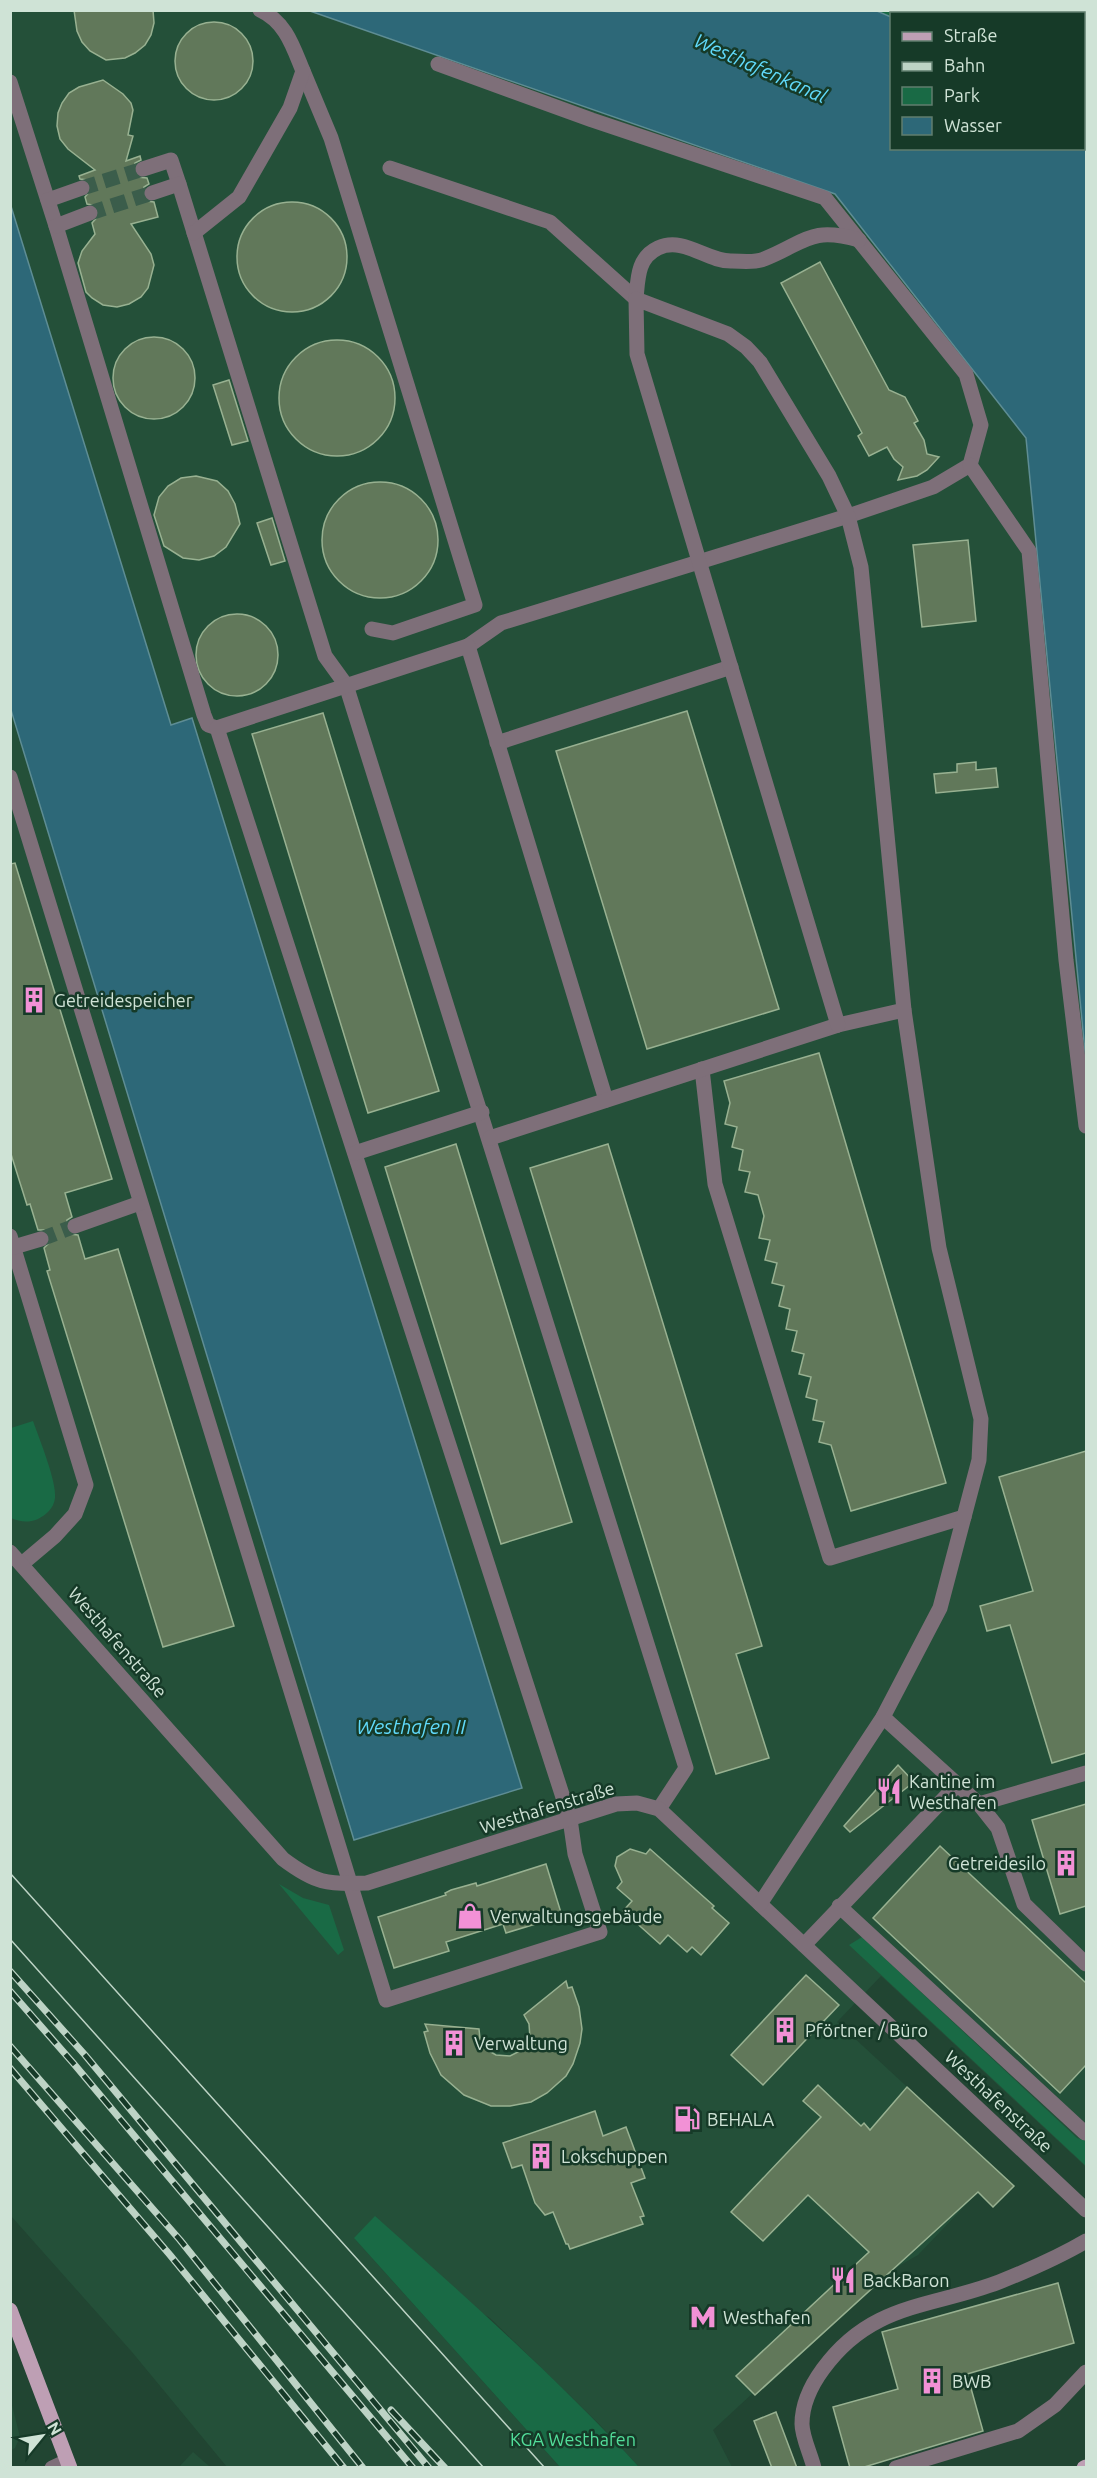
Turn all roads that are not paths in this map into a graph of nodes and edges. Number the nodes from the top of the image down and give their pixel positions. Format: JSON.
{"nodes":[{"id":1,"x":260,"y":10,"type":"edge"},
{"id":2,"x":438,"y":64,"type":"dead end"},
{"id":3,"x":303,"y":71,"type":"junction"},
{"id":4,"x":10,"y":82,"type":"edge"},
{"id":5,"x":390,"y":168,"type":"dead end"},
{"id":6,"x":143,"y":169,"type":"tunnel mouth"},
{"id":7,"x":179,"y":184,"type":"junction"},
{"id":8,"x":82,"y":188,"type":"tunnel mouth"},
{"id":9,"x":152,"y":193,"type":"tunnel mouth"},
{"id":10,"x":48,"y":200,"type":"junction"},
{"id":11,"x":90,"y":213,"type":"tunnel mouth"},
{"id":12,"x":57,"y":226,"type":"junction"},
{"id":13,"x":194,"y":233,"type":"junction"},
{"id":14,"x":859,"y":240,"type":"junction"},
{"id":15,"x":636,"y":299,"type":"junction"},
{"id":16,"x":970,"y":465,"type":"junction"},
{"id":17,"x":848,"y":516,"type":"junction"},
{"id":18,"x":699,"y":562,"type":"junction"},
{"id":19,"x":372,"y":629,"type":"dead end"},
{"id":20,"x":468,"y":646,"type":"junction"},
{"id":21,"x":731,"y":667,"type":"junction"},
{"id":22,"x":346,"y":685,"type":"junction"},
{"id":23,"x":218,"y":728,"type":"junction"},
{"id":24,"x":497,"y":743,"type":"junction"},
{"id":25,"x":11,"y":782,"type":"edge"},
{"id":26,"x":904,"y":1010,"type":"junction"},
{"id":27,"x":838,"y":1025,"type":"junction"},
{"id":28,"x":702,"y":1069,"type":"junction"},
{"id":29,"x":606,"y":1100,"type":"junction"},
{"id":30,"x":482,"y":1112,"type":"junction"},
{"id":31,"x":1086,"y":1126,"type":"edge"},
{"id":32,"x":490,"y":1137,"type":"junction"},
{"id":33,"x":355,"y":1153,"type":"junction"},
{"id":34,"x":140,"y":1203,"type":"junction"},
{"id":35,"x":75,"y":1226,"type":"tunnel mouth"},
{"id":36,"x":41,"y":1239,"type":"tunnel mouth"},
{"id":37,"x":12,"y":1242,"type":"edge"},
{"id":38,"x":964,"y":1517,"type":"junction"},
{"id":39,"x":10,"y":1552,"type":"edge"},
{"id":40,"x":23,"y":1563,"type":"junction"},
{"id":41,"x":883,"y":1717,"type":"junction"},
{"id":42,"x":1086,"y":1773,"type":"edge"},
{"id":43,"x":957,"y":1785,"type":"junction"},
{"id":44,"x":979,"y":1804,"type":"junction"},
{"id":45,"x":659,"y":1809,"type":"junction"},
{"id":46,"x":570,"y":1819,"type":"junction"},
{"id":47,"x":349,"y":1884,"type":"junction"},
{"id":48,"x":760,"y":1904,"type":"junction"},
{"id":49,"x":839,"y":1906,"type":"junction"},
{"id":50,"x":804,"y":1944,"type":"junction"},
{"id":51,"x":1086,"y":1964,"type":"edge"},
{"id":52,"x":1086,"y":2131,"type":"edge"},
{"id":53,"x":1086,"y":2210,"type":"edge"},
{"id":54,"x":1086,"y":2241,"type":"edge"},
{"id":55,"x":10,"y":2310,"type":"edge"},
{"id":56,"x":1086,"y":2372,"type":"edge"},
{"id":57,"x":68,"y":2464,"type":"edge"},
{"id":58,"x":52,"y":2468,"type":"edge"},
{"id":59,"x":814,"y":2468,"type":"edge"},
{"id":60,"x":896,"y":2468,"type":"edge"}],
"edges":[{"from":1,"to":3,"type":"street"},
{"from":2,"to":14,"type":"street"},
{"from":3,"to":13,"type":"street"},
{"from":3,"to":19,"type":"street"},
{"from":4,"to":10,"type":"street"},
{"from":5,"to":15,"type":"street"},
{"from":6,"to":7,"type":"street"},
{"from":7,"to":9,"type":"street"},
{"from":7,"to":13,"type":"street"},
{"from":8,"to":10,"type":"street"},
{"from":10,"to":12,"type":"street"},
{"from":11,"to":12,"type":"street"},
{"from":12,"to":23,"type":"street"},
{"from":13,"to":22,"type":"street"},
{"from":14,"to":15,"type":"street"},
{"from":14,"to":16,"type":"street"},
{"from":15,"to":17,"type":"street"},
{"from":15,"to":18,"type":"street"},
{"from":16,"to":17,"type":"street"},
{"from":16,"to":31,"type":"street"},
{"from":17,"to":18,"type":"street"},
{"from":17,"to":26,"type":"street"},
{"from":18,"to":20,"type":"street"},
{"from":18,"to":21,"type":"street"},
{"from":20,"to":22,"type":"street"},
{"from":20,"to":24,"type":"street"},
{"from":21,"to":24,"type":"street"},
{"from":21,"to":27,"type":"street"},
{"from":22,"to":23,"type":"street"},
{"from":22,"to":30,"type":"street"},
{"from":23,"to":33,"type":"street"},
{"from":24,"to":29,"type":"street"},
{"from":25,"to":34,"type":"street"},
{"from":26,"to":27,"type":"street"},
{"from":26,"to":38,"type":"street"},
{"from":27,"to":28,"type":"street"},
{"from":28,"to":29,"type":"street"},
{"from":28,"to":38,"type":"street"},
{"from":29,"to":32,"type":"street"},
{"from":30,"to":32,"type":"street"},
{"from":30,"to":33,"type":"street"},
{"from":32,"to":45,"type":"street"},
{"from":33,"to":46,"type":"street"},
{"from":34,"to":35,"type":"street"},
{"from":34,"to":47,"type":"street"},
{"from":36,"to":37,"type":"street"},
{"from":37,"to":40,"type":"street"},
{"from":38,"to":41,"type":"street"},
{"from":39,"to":40,"type":"street","name":"Westhafenstraße"},
{"from":40,"to":47,"type":"street","name":"Westhafenstraße"},
{"from":41,"to":43,"type":"street"},
{"from":41,"to":48,"type":"street"},
{"from":42,"to":44,"type":"street"},
{"from":43,"to":44,"type":"street"},
{"from":43,"to":49,"type":"street"},
{"from":44,"to":51,"type":"street"},
{"from":45,"to":46,"type":"street","name":"Westhafenstraße"},
{"from":45,"to":48,"type":"street","name":"Westhafenstraße"},
{"from":46,"to":47,"type":"street","name":"Westhafenstraße"},
{"from":46,"to":47,"type":"street"},
{"from":48,"to":50,"type":"street","name":"Westhafenstraße"},
{"from":49,"to":50,"type":"street"},
{"from":49,"to":52,"type":"street"},
{"from":50,"to":53,"type":"street","name":"Westhafenstraße"},
{"from":54,"to":59,"type":"street"},
{"from":55,"to":57,"type":"main road"},
{"from":56,"to":60,"type":"street"},
{"from":57,"to":58,"type":"street"}]}
